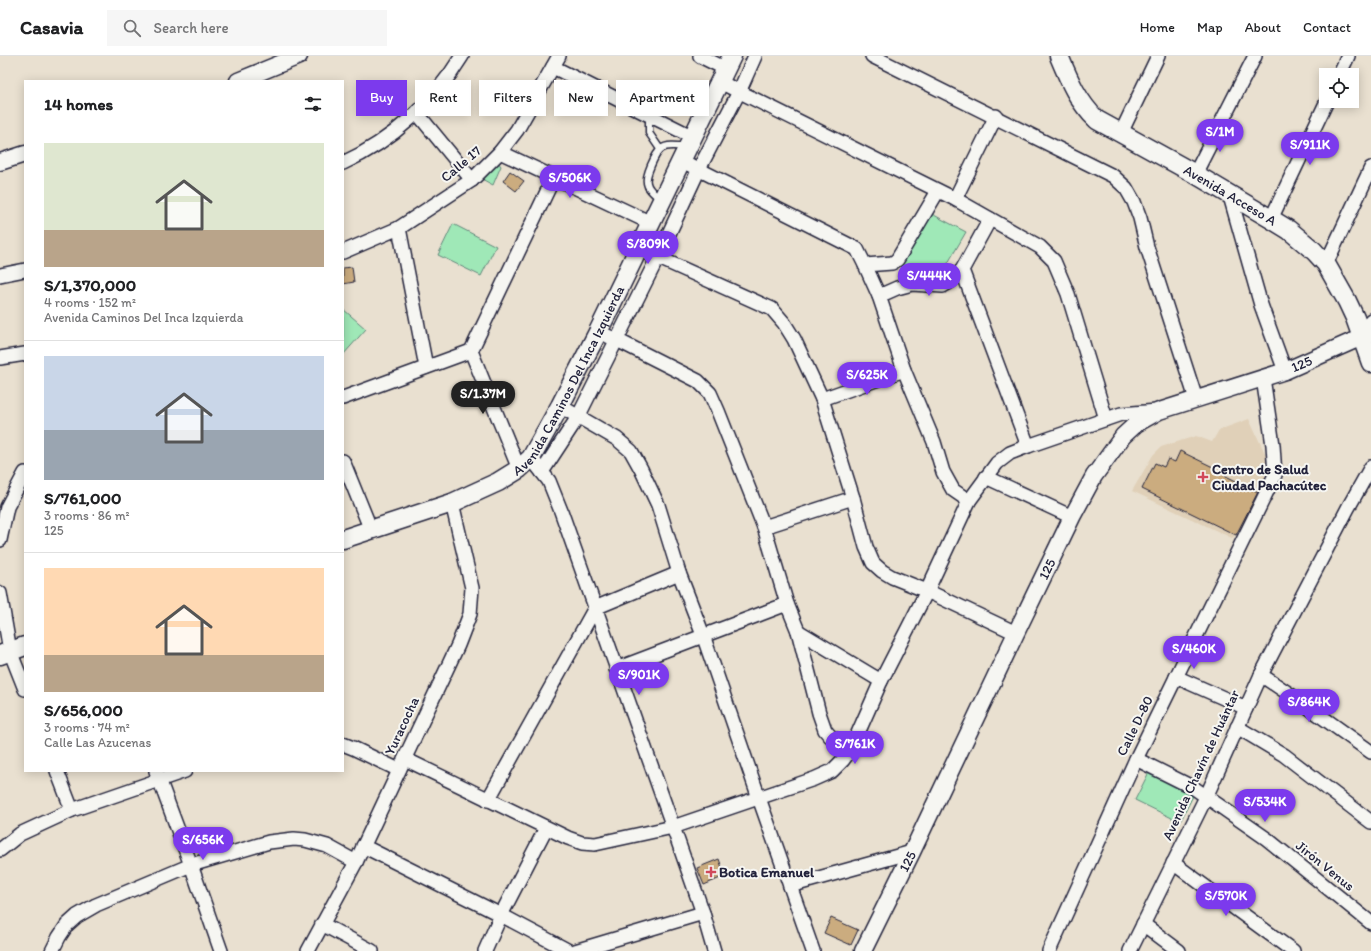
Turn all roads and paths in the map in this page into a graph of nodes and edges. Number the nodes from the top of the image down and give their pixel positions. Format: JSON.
{"nodes":[{"id":1,"x":299,"y":56,"type":"edge"},
{"id":2,"x":462,"y":56,"type":"edge"},
{"id":3,"x":700,"y":56,"type":"edge"},
{"id":4,"x":755,"y":56,"type":"edge"},
{"id":5,"x":872,"y":56,"type":"edge"},
{"id":6,"x":1059,"y":56,"type":"edge"},
{"id":7,"x":1158,"y":56,"type":"edge"},
{"id":8,"x":1255,"y":56,"type":"edge"},
{"id":9,"x":1348,"y":56,"type":"edge"},
{"id":10,"x":556,"y":62,"type":"edge"},
{"id":11,"x":1342,"y":68,"type":"edge"},
{"id":12,"x":726,"y":69,"type":"edge"},
{"id":13,"x":240,"y":80,"type":"edge"},
{"id":14,"x":445,"y":80,"type":"edge"},
{"id":15,"x":739,"y":92,"type":"junction"},
{"id":16,"x":616,"y":97,"type":"edge"},
{"id":17,"x":1324,"y":108,"type":"edge"},
{"id":18,"x":415,"y":115,"type":"edge"},
{"id":19,"x":419,"y":116,"type":"edge"},
{"id":20,"x":649,"y":116,"type":"joint"},
{"id":21,"x":996,"y":116,"type":"junction"},
{"id":22,"x":1121,"y":133,"type":"junction"},
{"id":23,"x":688,"y":148,"type":"junction"},
{"id":24,"x":660,"y":149,"type":"junction"},
{"id":25,"x":500,"y":152,"type":"junction"},
{"id":26,"x":24,"y":154,"type":"edge"},
{"id":27,"x":0,"y":162,"type":"edge"},
{"id":28,"x":344,"y":162,"type":"edge"},
{"id":29,"x":1371,"y":168,"type":"edge"},
{"id":30,"x":699,"y":169,"type":"junction"},
{"id":31,"x":1195,"y":174,"type":"junction"},
{"id":32,"x":554,"y":178,"type":"junction"},
{"id":33,"x":472,"y":180,"type":"junction"},
{"id":34,"x":938,"y":191,"type":"junction"},
{"id":35,"x":1230,"y":196,"type":"junction"},
{"id":36,"x":955,"y":199,"type":"junction"},
{"id":37,"x":662,"y":201,"type":"junction"},
{"id":38,"x":990,"y":218,"type":"junction"},
{"id":39,"x":1271,"y":220,"type":"junction"},
{"id":40,"x":651,"y":223,"type":"junction"},
{"id":41,"x":399,"y":228,"type":"junction"},
{"id":42,"x":639,"y":248,"type":"junction"},
{"id":43,"x":344,"y":252,"type":"edge"},
{"id":44,"x":658,"y":257,"type":"junction"},
{"id":45,"x":1326,"y":264,"type":"junction"},
{"id":46,"x":865,"y":265,"type":"junction"},
{"id":47,"x":24,"y":270,"type":"edge"},
{"id":48,"x":962,"y":270,"type":"junction"},
{"id":49,"x":0,"y":275,"type":"edge"},
{"id":50,"x":879,"y":296,"type":"junction"},
{"id":51,"x":1371,"y":320,"type":"edge"},
{"id":52,"x":598,"y":332,"type":"junction"},
{"id":53,"x":1366,"y":334,"type":"edge"},
{"id":54,"x":617,"y":340,"type":"junction"},
{"id":55,"x":470,"y":351,"type":"junction"},
{"id":56,"x":24,"y":354,"type":"edge"},
{"id":57,"x":0,"y":358,"type":"edge"},
{"id":58,"x":1371,"y":363,"type":"edge"},
{"id":59,"x":426,"y":367,"type":"junction"},
{"id":60,"x":904,"y":370,"type":"junction"},
{"id":61,"x":1285,"y":372,"type":"junction"},
{"id":62,"x":1263,"y":378,"type":"junction"},
{"id":63,"x":344,"y":398,"type":"edge"},
{"id":64,"x":822,"y":399,"type":"junction"},
{"id":65,"x":1196,"y":399,"type":"junction"},
{"id":66,"x":560,"y":406,"type":"junction"},
{"id":67,"x":1159,"y":411,"type":"junction"},
{"id":68,"x":578,"y":417,"type":"junction"},
{"id":69,"x":1106,"y":419,"type":"junction"},
{"id":70,"x":1028,"y":446,"type":"junction"},
{"id":71,"x":344,"y":463,"type":"edge"},
{"id":72,"x":531,"y":466,"type":"junction"},
{"id":73,"x":1371,"y":468,"type":"edge"},
{"id":74,"x":24,"y":475,"type":"edge"},
{"id":75,"x":986,"y":477,"type":"junction"},
{"id":76,"x":853,"y":498,"type":"junction"},
{"id":77,"x":969,"y":501,"type":"junction"},
{"id":78,"x":452,"y":503,"type":"junction"},
{"id":79,"x":3,"y":508,"type":"edge"},
{"id":80,"x":1072,"y":517,"type":"junction"},
{"id":81,"x":764,"y":527,"type":"junction"},
{"id":82,"x":371,"y":530,"type":"junction"},
{"id":83,"x":344,"y":539,"type":"edge"},
{"id":84,"x":0,"y":540,"type":"edge"},
{"id":85,"x":679,"y":573,"type":"junction"},
{"id":86,"x":927,"y":591,"type":"junction"},
{"id":87,"x":0,"y":593,"type":"edge"},
{"id":88,"x":787,"y":604,"type":"junction"},
{"id":89,"x":595,"y":608,"type":"junction"},
{"id":90,"x":798,"y":631,"type":"junction"},
{"id":91,"x":1016,"y":633,"type":"junction"},
{"id":92,"x":703,"y":635,"type":"junction"},
{"id":93,"x":12,"y":651,"type":"edge"},
{"id":94,"x":616,"y":669,"type":"junction"},
{"id":95,"x":1261,"y":675,"type":"junction"},
{"id":96,"x":1176,"y":677,"type":"junction"},
{"id":97,"x":881,"y":681,"type":"junction"},
{"id":98,"x":24,"y":686,"type":"edge"},
{"id":99,"x":1246,"y":708,"type":"junction"},
{"id":100,"x":1237,"y":727,"type":"junction"},
{"id":101,"x":344,"y":744,"type":"edge"},
{"id":102,"x":851,"y":749,"type":"junction"},
{"id":103,"x":1371,"y":752,"type":"edge"},
{"id":104,"x":1136,"y":759,"type":"junction"},
{"id":105,"x":402,"y":765,"type":"junction"},
{"id":106,"x":57,"y":772,"type":"edge"},
{"id":107,"x":179,"y":772,"type":"edge"},
{"id":108,"x":157,"y":776,"type":"edge"},
{"id":109,"x":1206,"y":796,"type":"junction"},
{"id":110,"x":758,"y":798,"type":"junction"},
{"id":111,"x":488,"y":800,"type":"junction"},
{"id":112,"x":72,"y":810,"type":"junction"},
{"id":113,"x":1371,"y":822,"type":"edge"},
{"id":114,"x":673,"y":827,"type":"junction"},
{"id":115,"x":546,"y":828,"type":"junction"},
{"id":116,"x":363,"y":846,"type":"junction"},
{"id":117,"x":0,"y":850,"type":"edge"},
{"id":118,"x":912,"y":852,"type":"junction"},
{"id":119,"x":356,"y":862,"type":"junction"},
{"id":120,"x":1173,"y":863,"type":"junction"},
{"id":121,"x":191,"y":865,"type":"junction"},
{"id":122,"x":790,"y":886,"type":"junction"},
{"id":123,"x":703,"y":913,"type":"junction"},
{"id":124,"x":501,"y":915,"type":"junction"},
{"id":125,"x":1371,"y":923,"type":"edge"},
{"id":126,"x":322,"y":924,"type":"junction"},
{"id":127,"x":1144,"y":924,"type":"junction"},
{"id":128,"x":52,"y":951,"type":"edge"},
{"id":129,"x":221,"y":951,"type":"edge"},
{"id":130,"x":308,"y":951,"type":"edge"},
{"id":131,"x":372,"y":951,"type":"edge"},
{"id":132,"x":485,"y":951,"type":"edge"},
{"id":133,"x":569,"y":951,"type":"edge"},
{"id":134,"x":574,"y":951,"type":"edge"},
{"id":135,"x":714,"y":951,"type":"edge"},
{"id":136,"x":813,"y":951,"type":"edge"},
{"id":137,"x":863,"y":951,"type":"edge"},
{"id":138,"x":1049,"y":951,"type":"edge"},
{"id":139,"x":1130,"y":951,"type":"edge"},
{"id":140,"x":1179,"y":951,"type":"edge"},
{"id":141,"x":1293,"y":951,"type":"edge"}],
"edges":[{"from":1,"to":13,"type":"street"},
{"from":2,"to":14,"type":"street"},
{"from":3,"to":12,"type":"street"},
{"from":4,"to":15,"type":"street"},
{"from":5,"to":21,"type":"street"},
{"from":6,"to":22,"type":"main road","name":"Avenida Acceso A"},
{"from":7,"to":22,"type":"street"},
{"from":8,"to":31,"type":"street"},
{"from":9,"to":11,"type":"street"},
{"from":10,"to":16,"type":"street"},
{"from":10,"to":25,"type":"street","name":"Calle 17"},
{"from":12,"to":15,"type":"street"},
{"from":12,"to":23,"type":"main road","name":"Avenida Caminos Del Inca Izquierda"},
{"from":15,"to":30,"type":"street"},
{"from":15,"to":34,"type":"street"},
{"from":17,"to":39,"type":"street"},
{"from":18,"to":28,"type":"street"},
{"from":19,"to":33,"type":"street"},
{"from":20,"to":23,"type":"street"},
{"from":20,"to":24,"type":"lane"},
{"from":21,"to":36,"type":"street"},
{"from":21,"to":65,"type":"street"},
{"from":22,"to":31,"type":"main road","name":"Avenida Acceso A"},
{"from":23,"to":24,"type":"lane"},
{"from":23,"to":30,"type":"street"},
{"from":23,"to":37,"type":"main road","name":"Avenida Caminos Del Inca Izquierda"},
{"from":24,"to":37,"type":"lane"},
{"from":25,"to":32,"type":"street"},
{"from":25,"to":33,"type":"street","name":"Calle 17"},
{"from":26,"to":27,"type":"street"},
{"from":29,"to":45,"type":"street"},
{"from":30,"to":44,"type":"street"},
{"from":30,"to":46,"type":"street"},
{"from":31,"to":35,"type":"main road","name":"Avenida Acceso A"},
{"from":32,"to":40,"type":"street"},
{"from":32,"to":55,"type":"street"},
{"from":33,"to":41,"type":"street","name":"Calle 17"},
{"from":34,"to":36,"type":"street"},
{"from":34,"to":46,"type":"street"},
{"from":35,"to":39,"type":"main road","name":"Avenida Acceso A"},
{"from":35,"to":61,"type":"street"},
{"from":36,"to":38,"type":"street"},
{"from":37,"to":40,"type":"main road","name":"Avenida Caminos Del Inca Izquierda"},
{"from":38,"to":48,"type":"street"},
{"from":38,"to":69,"type":"street"},
{"from":39,"to":45,"type":"main road","name":"Avenida Acceso A"},
{"from":40,"to":42,"type":"main road","name":"Avenida Caminos Del Inca Izquierda"},
{"from":41,"to":43,"type":"street","name":"Calle 17"},
{"from":41,"to":59,"type":"street"},
{"from":42,"to":44,"type":"street"},
{"from":42,"to":52,"type":"main road","name":"Avenida Caminos Del Inca Izquierda"},
{"from":44,"to":54,"type":"street"},
{"from":44,"to":64,"type":"street"},
{"from":45,"to":53,"type":"main road","name":"Avenida Acceso A"},
{"from":46,"to":50,"type":"street"},
{"from":47,"to":49,"type":"street"},
{"from":48,"to":50,"type":"street"},
{"from":48,"to":70,"type":"street"},
{"from":50,"to":60,"type":"street"},
{"from":51,"to":53,"type":"street"},
{"from":52,"to":54,"type":"street"},
{"from":52,"to":66,"type":"main road","name":"Avenida Caminos Del Inca Izquierda"},
{"from":53,"to":58,"type":"main road","name":"Avenida Acceso A"},
{"from":53,"to":61,"type":"street","name":"125"},
{"from":54,"to":68,"type":"street"},
{"from":54,"to":81,"type":"street"},
{"from":55,"to":59,"type":"street"},
{"from":55,"to":72,"type":"street"},
{"from":56,"to":57,"type":"street"},
{"from":59,"to":63,"type":"street"},
{"from":60,"to":64,"type":"street"},
{"from":60,"to":77,"type":"street"},
{"from":61,"to":62,"type":"street","name":"125"},
{"from":62,"to":65,"type":"street","name":"125"},
{"from":62,"to":96,"type":"street","name":"Calle D-80"},
{"from":64,"to":76,"type":"street"},
{"from":65,"to":67,"type":"street","name":"125"},
{"from":66,"to":68,"type":"street"},
{"from":66,"to":72,"type":"main road","name":"Avenida Caminos Del Inca Izquierda"},
{"from":67,"to":69,"type":"street"},
{"from":67,"to":80,"type":"street","name":"125"},
{"from":68,"to":72,"type":"street"},
{"from":68,"to":85,"type":"street"},
{"from":69,"to":70,"type":"street"},
{"from":70,"to":75,"type":"street"},
{"from":71,"to":82,"type":"street"},
{"from":72,"to":78,"type":"main road","name":"Avenida Caminos Del Inca Izquierda"},
{"from":72,"to":89,"type":"street"},
{"from":73,"to":95,"type":"street","name":"Avenida Chavín de Huántar"},
{"from":74,"to":79,"type":"street"},
{"from":75,"to":77,"type":"street"},
{"from":75,"to":80,"type":"street"},
{"from":76,"to":81,"type":"street"},
{"from":76,"to":86,"type":"street"},
{"from":77,"to":86,"type":"street"},
{"from":78,"to":82,"type":"main road","name":"Avenida Caminos Del Inca Izquierda"},
{"from":78,"to":105,"type":"street","name":"Yuracocha"},
{"from":79,"to":84,"type":"street"},
{"from":80,"to":91,"type":"street","name":"125"},
{"from":81,"to":88,"type":"street"},
{"from":82,"to":83,"type":"main road","name":"Avenida Caminos Del Inca Izquierda"},
{"from":85,"to":89,"type":"street"},
{"from":85,"to":92,"type":"street"},
{"from":86,"to":91,"type":"street"},
{"from":86,"to":97,"type":"street"},
{"from":87,"to":93,"type":"street"},
{"from":88,"to":90,"type":"street"},
{"from":88,"to":92,"type":"street"},
{"from":89,"to":94,"type":"street"},
{"from":89,"to":111,"type":"street"},
{"from":90,"to":97,"type":"street"},
{"from":90,"to":102,"type":"street"},
{"from":91,"to":118,"type":"street","name":"125"},
{"from":92,"to":94,"type":"street"},
{"from":92,"to":110,"type":"street"},
{"from":93,"to":98,"type":"street"},
{"from":94,"to":114,"type":"street"},
{"from":95,"to":99,"type":"street","name":"Avenida Chavín de Huántar"},
{"from":95,"to":103,"type":"street"},
{"from":96,"to":99,"type":"street"},
{"from":96,"to":104,"type":"street","name":"Calle D-80"},
{"from":97,"to":102,"type":"street"},
{"from":99,"to":100,"type":"street","name":"Avenida Chavín de Huántar"},
{"from":100,"to":109,"type":"street","name":"Avenida Chavín de Huántar"},
{"from":100,"to":113,"type":"street"},
{"from":101,"to":105,"type":"street"},
{"from":102,"to":110,"type":"street"},
{"from":104,"to":109,"type":"street","name":"Jirón Venus"},
{"from":104,"to":138,"type":"street","name":"Calle D-80"},
{"from":105,"to":111,"type":"street"},
{"from":105,"to":116,"type":"street","name":"Yuracocha"},
{"from":106,"to":112,"type":"street"},
{"from":107,"to":108,"type":"street"},
{"from":108,"to":112,"type":"street"},
{"from":108,"to":121,"type":"street"},
{"from":109,"to":120,"type":"street","name":"Avenida Chavín de Huántar"},
{"from":109,"to":125,"type":"street","name":"Jirón Venus"},
{"from":110,"to":114,"type":"street"},
{"from":110,"to":122,"type":"street"},
{"from":111,"to":115,"type":"street"},
{"from":112,"to":117,"type":"street"},
{"from":114,"to":115,"type":"street"},
{"from":114,"to":123,"type":"street"},
{"from":115,"to":124,"type":"street"},
{"from":116,"to":119,"type":"street","name":"Yuracocha"},
{"from":116,"to":124,"type":"street"},
{"from":118,"to":122,"type":"street"},
{"from":118,"to":137,"type":"street","name":"125"},
{"from":119,"to":121,"type":"street"},
{"from":119,"to":126,"type":"street","name":"Yuracocha"},
{"from":120,"to":127,"type":"street","name":"Avenida Chavín de Huántar"},
{"from":120,"to":141,"type":"street"},
{"from":121,"to":128,"type":"street"},
{"from":121,"to":129,"type":"street"},
{"from":122,"to":136,"type":"street"},
{"from":123,"to":134,"type":"street"},
{"from":123,"to":135,"type":"street"},
{"from":124,"to":132,"type":"street"},
{"from":124,"to":133,"type":"street"},
{"from":126,"to":130,"type":"street","name":"Yuracocha"},
{"from":126,"to":131,"type":"street"},
{"from":127,"to":139,"type":"street","name":"Avenida Chavín de Huántar"},
{"from":127,"to":140,"type":"street"}]}
